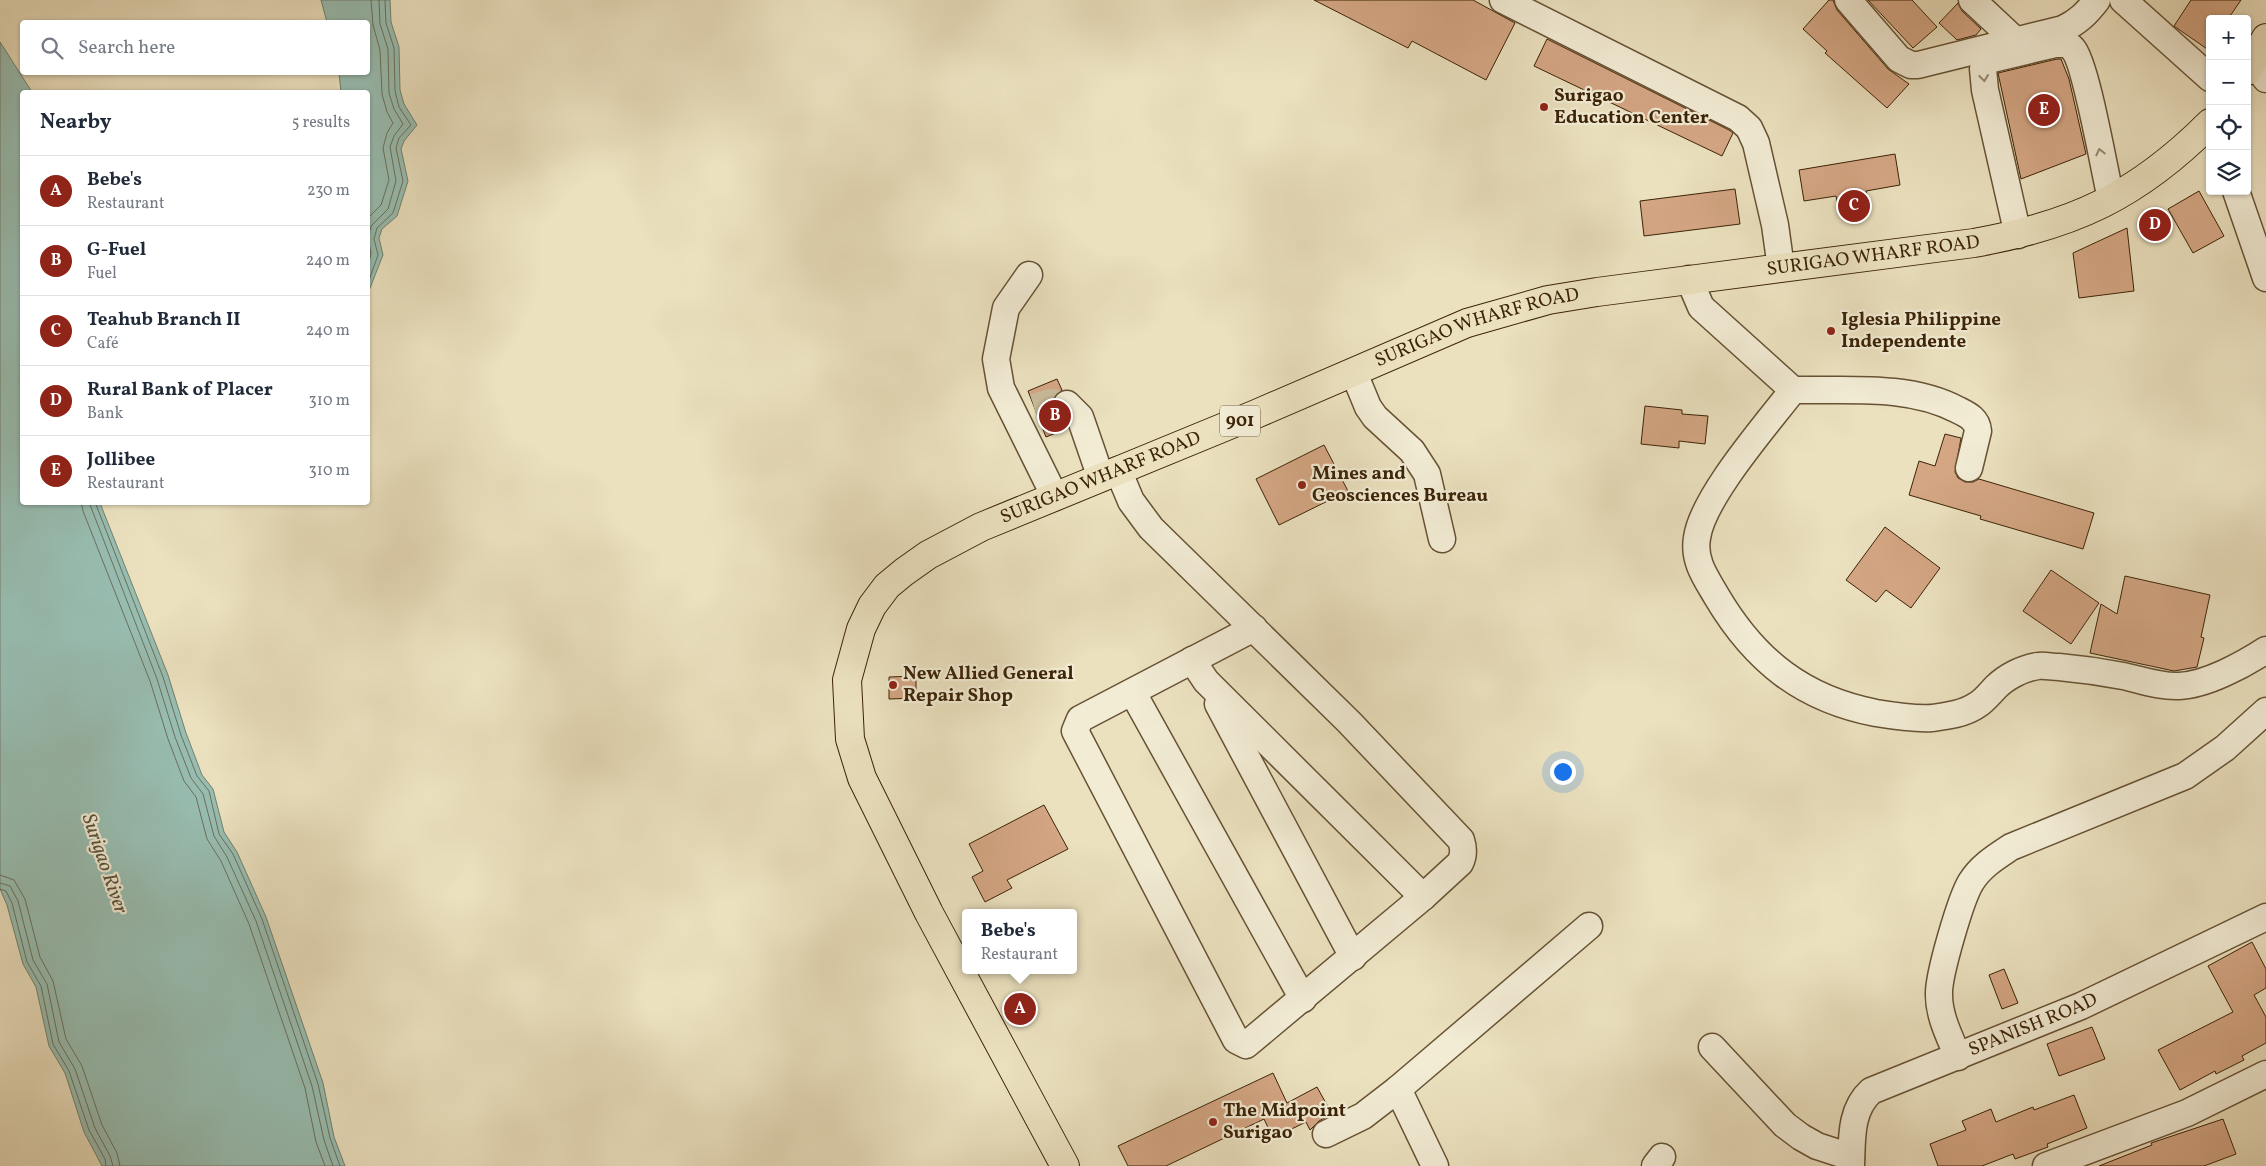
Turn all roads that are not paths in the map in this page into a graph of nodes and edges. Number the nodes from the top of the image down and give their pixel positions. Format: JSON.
{"nodes":[{"id":1,"x":1503,"y":0,"type":"edge"},
{"id":2,"x":1848,"y":0,"type":"edge"},
{"id":3,"x":1972,"y":0,"type":"edge"},
{"id":4,"x":2097,"y":0,"type":"edge"},
{"id":5,"x":2123,"y":0,"type":"edge"},
{"id":6,"x":2266,"y":38,"type":"edge"},
{"id":7,"x":2016,"y":42,"type":"junction"},
{"id":8,"x":2255,"y":71,"type":"edge"},
{"id":9,"x":2206,"y":74,"type":"edge"},
{"id":10,"x":2206,"y":127,"type":"edge"},
{"id":11,"x":2237,"y":195,"type":"edge"},
{"id":12,"x":2111,"y":199,"type":"junction"},
{"id":13,"x":2018,"y":235,"type":"junction"},
{"id":14,"x":1781,"y":268,"type":"junction"},
{"id":15,"x":1030,"y":275,"type":"dead end"},
{"id":16,"x":2266,"y":278,"type":"edge"},
{"id":17,"x":1688,"y":279,"type":"junction"},
{"id":18,"x":1354,"y":373,"type":"junction"},
{"id":19,"x":1793,"y":390,"type":"junction"},
{"id":20,"x":1067,"y":404,"type":"dead end"},
{"id":21,"x":1969,"y":468,"type":"dead end"},
{"id":22,"x":1109,"y":474,"type":"junction"},
{"id":23,"x":1055,"y":497,"type":"junction"},
{"id":24,"x":1442,"y":539,"type":"dead end"},
{"id":25,"x":1254,"y":628,"type":"junction"},
{"id":26,"x":2266,"y":650,"type":"edge"},
{"id":27,"x":1199,"y":671,"type":"junction"},
{"id":28,"x":1133,"y":693,"type":"junction"},
{"id":29,"x":2266,"y":711,"type":"edge"},
{"id":30,"x":1423,"y":898,"type":"junction"},
{"id":31,"x":2266,"y":917,"type":"edge"},
{"id":32,"x":1589,"y":926,"type":"dead end"},
{"id":33,"x":1353,"y":957,"type":"junction"},
{"id":34,"x":962,"y":972,"type":"edge"},
{"id":35,"x":963,"y":974,"type":"edge"},
{"id":36,"x":1303,"y":999,"type":"junction"},
{"id":37,"x":1712,"y":1047,"type":"dead end"},
{"id":38,"x":1958,"y":1057,"type":"junction"},
{"id":39,"x":2266,"y":1074,"type":"edge"},
{"id":40,"x":1398,"y":1089,"type":"junction"},
{"id":41,"x":1326,"y":1134,"type":"dead end"},
{"id":42,"x":2097,"y":1158,"type":"edge"},
{"id":43,"x":1851,"y":1162,"type":"edge"},
{"id":44,"x":1065,"y":1166,"type":"edge"},
{"id":45,"x":1434,"y":1166,"type":"edge"},
{"id":46,"x":2046,"y":1166,"type":"edge"}],
"edges":[{"from":1,"to":14,"type":"street"},
{"from":2,"to":7,"type":"street"},
{"from":3,"to":7,"type":"street"},
{"from":4,"to":7,"type":"street"},
{"from":5,"to":9,"type":"street"},
{"from":6,"to":8,"type":"main road"},
{"from":10,"to":12,"type":"main road","name":"SURIGAO WHARF ROAD","number":"901"},
{"from":11,"to":16,"type":"street"},
{"from":12,"to":13,"type":"main road","name":"SURIGAO WHARF ROAD","number":"901"},
{"from":12,"to":13,"type":"street","one_way":true},
{"from":13,"to":14,"type":"main road","name":"SURIGAO WHARF ROAD","number":"901"},
{"from":14,"to":17,"type":"main road","name":"SURIGAO WHARF ROAD","number":"901"},
{"from":15,"to":23,"type":"street"},
{"from":17,"to":18,"type":"main road","name":"SURIGAO WHARF ROAD","number":"901"},
{"from":17,"to":19,"type":"street"},
{"from":18,"to":22,"type":"main road","name":"SURIGAO WHARF ROAD","number":"901"},
{"from":18,"to":24,"type":"street"},
{"from":19,"to":21,"type":"street"},
{"from":19,"to":26,"type":"street"},
{"from":20,"to":22,"type":"street"},
{"from":22,"to":23,"type":"main road","name":"SURIGAO WHARF ROAD","number":"901"},
{"from":22,"to":25,"type":"street"},
{"from":23,"to":34,"type":"main road","name":"SURIGAO WHARF ROAD","number":"901"},
{"from":25,"to":27,"type":"street"},
{"from":25,"to":30,"type":"street"},
{"from":27,"to":28,"type":"street"},
{"from":27,"to":30,"type":"street"},
{"from":27,"to":33,"type":"street"},
{"from":28,"to":36,"type":"street"},
{"from":28,"to":36,"type":"street"},
{"from":29,"to":38,"type":"street"},
{"from":30,"to":33,"type":"street"},
{"from":31,"to":38,"type":"street","name":"SPANISH ROAD"},
{"from":32,"to":40,"type":"street"},
{"from":33,"to":36,"type":"street"},
{"from":35,"to":44,"type":"main road","name":"SURIGAO WHARF ROAD","number":"901"},
{"from":37,"to":43,"type":"street"},
{"from":38,"to":43,"type":"street","name":"SPANISH ROAD"},
{"from":39,"to":42,"type":"street"},
{"from":40,"to":41,"type":"street"},
{"from":40,"to":45,"type":"street"},
{"from":42,"to":46,"type":"street"}]}
